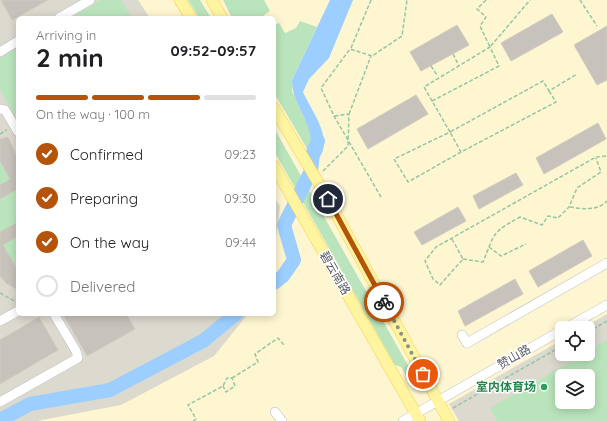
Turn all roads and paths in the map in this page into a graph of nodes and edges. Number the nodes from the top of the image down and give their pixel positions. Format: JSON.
{"nodes":[{"id":1,"x":90,"y":0,"type":"edge"},
{"id":2,"x":180,"y":0,"type":"edge"},
{"id":3,"x":212,"y":0,"type":"edge"},
{"id":4,"x":371,"y":0,"type":"edge"},
{"id":5,"x":407,"y":0,"type":"edge"},
{"id":6,"x":486,"y":0,"type":"edge"},
{"id":7,"x":530,"y":0,"type":"edge"},
{"id":8,"x":580,"y":0,"type":"edge"},
{"id":9,"x":62,"y":16,"type":"edge"},
{"id":10,"x":190,"y":16,"type":"edge"},
{"id":11,"x":221,"y":16,"type":"edge"},
{"id":12,"x":597,"y":26,"type":"dead end"},
{"id":13,"x":16,"y":43,"type":"edge"},
{"id":14,"x":490,"y":47,"type":"junction"},
{"id":15,"x":350,"y":49,"type":"junction"},
{"id":16,"x":0,"y":52,"type":"edge"},
{"id":17,"x":453,"y":54,"type":"dead end"},
{"id":18,"x":372,"y":56,"type":"junction"},
{"id":19,"x":431,"y":66,"type":"dead end"},
{"id":20,"x":459,"y":66,"type":"junction"},
{"id":21,"x":577,"y":74,"type":"dead end"},
{"id":22,"x":437,"y":75,"type":"dead end"},
{"id":23,"x":549,"y":91,"type":"junction"},
{"id":24,"x":0,"y":101,"type":"edge"},
{"id":25,"x":432,"y":101,"type":"junction"},
{"id":26,"x":3,"y":110,"type":"edge"},
{"id":27,"x":276,"y":111,"type":"edge"},
{"id":28,"x":349,"y":114,"type":"junction"},
{"id":29,"x":334,"y":116,"type":"junction"},
{"id":30,"x":16,"y":129,"type":"edge"},
{"id":31,"x":450,"y":132,"type":"junction"},
{"id":32,"x":461,"y":152,"type":"junction"},
{"id":33,"x":607,"y":156,"type":"edge"},
{"id":34,"x":596,"y":157,"type":"junction"},
{"id":35,"x":276,"y":170,"type":"edge"},
{"id":36,"x":321,"y":173,"type":"dead end"},
{"id":37,"x":381,"y":197,"type":"dead end"},
{"id":38,"x":607,"y":201,"type":"edge"},
{"id":39,"x":569,"y":207,"type":"junction"},
{"id":40,"x":452,"y":239,"type":"junction"},
{"id":41,"x":526,"y":244,"type":"dead end"},
{"id":42,"x":489,"y":247,"type":"junction"},
{"id":43,"x":463,"y":259,"type":"junction"},
{"id":44,"x":607,"y":263,"type":"edge"},
{"id":45,"x":0,"y":293,"type":"edge"},
{"id":46,"x":16,"y":302,"type":"edge"},
{"id":47,"x":607,"y":304,"type":"edge"},
{"id":48,"x":16,"y":312,"type":"edge"},
{"id":49,"x":55,"y":316,"type":"edge"},
{"id":50,"x":0,"y":321,"type":"edge"},
{"id":51,"x":578,"y":321,"type":"edge"},
{"id":52,"x":607,"y":321,"type":"edge"},
{"id":53,"x":595,"y":328,"type":"edge"},
{"id":54,"x":555,"y":334,"type":"edge"},
{"id":55,"x":462,"y":335,"type":"dead end"},
{"id":56,"x":285,"y":346,"type":"dead end"},
{"id":57,"x":555,"y":350,"type":"edge"},
{"id":58,"x":232,"y":378,"type":"junction"},
{"id":59,"x":223,"y":386,"type":"junction"},
{"id":60,"x":438,"y":400,"type":"junction"},
{"id":61,"x":0,"y":402,"type":"edge"},
{"id":62,"x":275,"y":412,"type":"dead end"},
{"id":63,"x":449,"y":416,"type":"edge"},
{"id":64,"x":417,"y":417,"type":"edge"},
{"id":65,"x":194,"y":421,"type":"edge"},
{"id":66,"x":282,"y":421,"type":"edge"},
{"id":67,"x":403,"y":421,"type":"edge"}],
"edges":[{"from":1,"to":9,"type":"street"},
{"from":2,"to":10,"type":"main road"},
{"from":3,"to":11,"type":"main road"},
{"from":4,"to":15,"type":"path"},
{"from":5,"to":18,"type":"path"},
{"from":6,"to":14,"type":"path"},
{"from":7,"to":14,"type":"path"},
{"from":8,"to":12,"type":"path"},
{"from":13,"to":16,"type":"street"},
{"from":14,"to":20,"type":"path"},
{"from":14,"to":25,"type":"path"},
{"from":15,"to":18,"type":"path"},
{"from":15,"to":29,"type":"path"},
{"from":17,"to":20,"type":"path"},
{"from":18,"to":28,"type":"path"},
{"from":19,"to":22,"type":"path"},
{"from":20,"to":25,"type":"path"},
{"from":21,"to":23,"type":"path"},
{"from":23,"to":31,"type":"path"},
{"from":23,"to":32,"type":"path"},
{"from":24,"to":26,"type":"street"},
{"from":25,"to":31,"type":"path"},
{"from":26,"to":30,"type":"street"},
{"from":27,"to":60,"type":"main road"},
{"from":28,"to":29,"type":"path"},
{"from":28,"to":36,"type":"path"},
{"from":29,"to":37,"type":"path"},
{"from":31,"to":32,"type":"path"},
{"from":31,"to":32,"type":"path"},
{"from":33,"to":34,"type":"path"},
{"from":34,"to":39,"type":"path"},
{"from":34,"to":40,"type":"path"},
{"from":35,"to":64,"type":"main road","name":"碧云南路"},
{"from":38,"to":39,"type":"path"},
{"from":39,"to":42,"type":"path"},
{"from":40,"to":43,"type":"path"},
{"from":40,"to":43,"type":"path"},
{"from":41,"to":42,"type":"path"},
{"from":42,"to":43,"type":"path"},
{"from":44,"to":55,"type":"street"},
{"from":45,"to":46,"type":"path"},
{"from":47,"to":51,"type":"street"},
{"from":48,"to":50,"type":"street"},
{"from":49,"to":61,"type":"street"},
{"from":52,"to":53,"type":"path"},
{"from":54,"to":60,"type":"street","name":"赞山路"},
{"from":56,"to":58,"type":"path"},
{"from":57,"to":63,"type":"path"},
{"from":58,"to":59,"type":"path"},
{"from":58,"to":59,"type":"path"},
{"from":59,"to":65,"type":"path"},
{"from":60,"to":63,"type":"main road"},
{"from":60,"to":64,"type":"street","name":"赞山路"},
{"from":62,"to":66,"type":"street"},
{"from":64,"to":67,"type":"street","name":"赞山路"}]}
